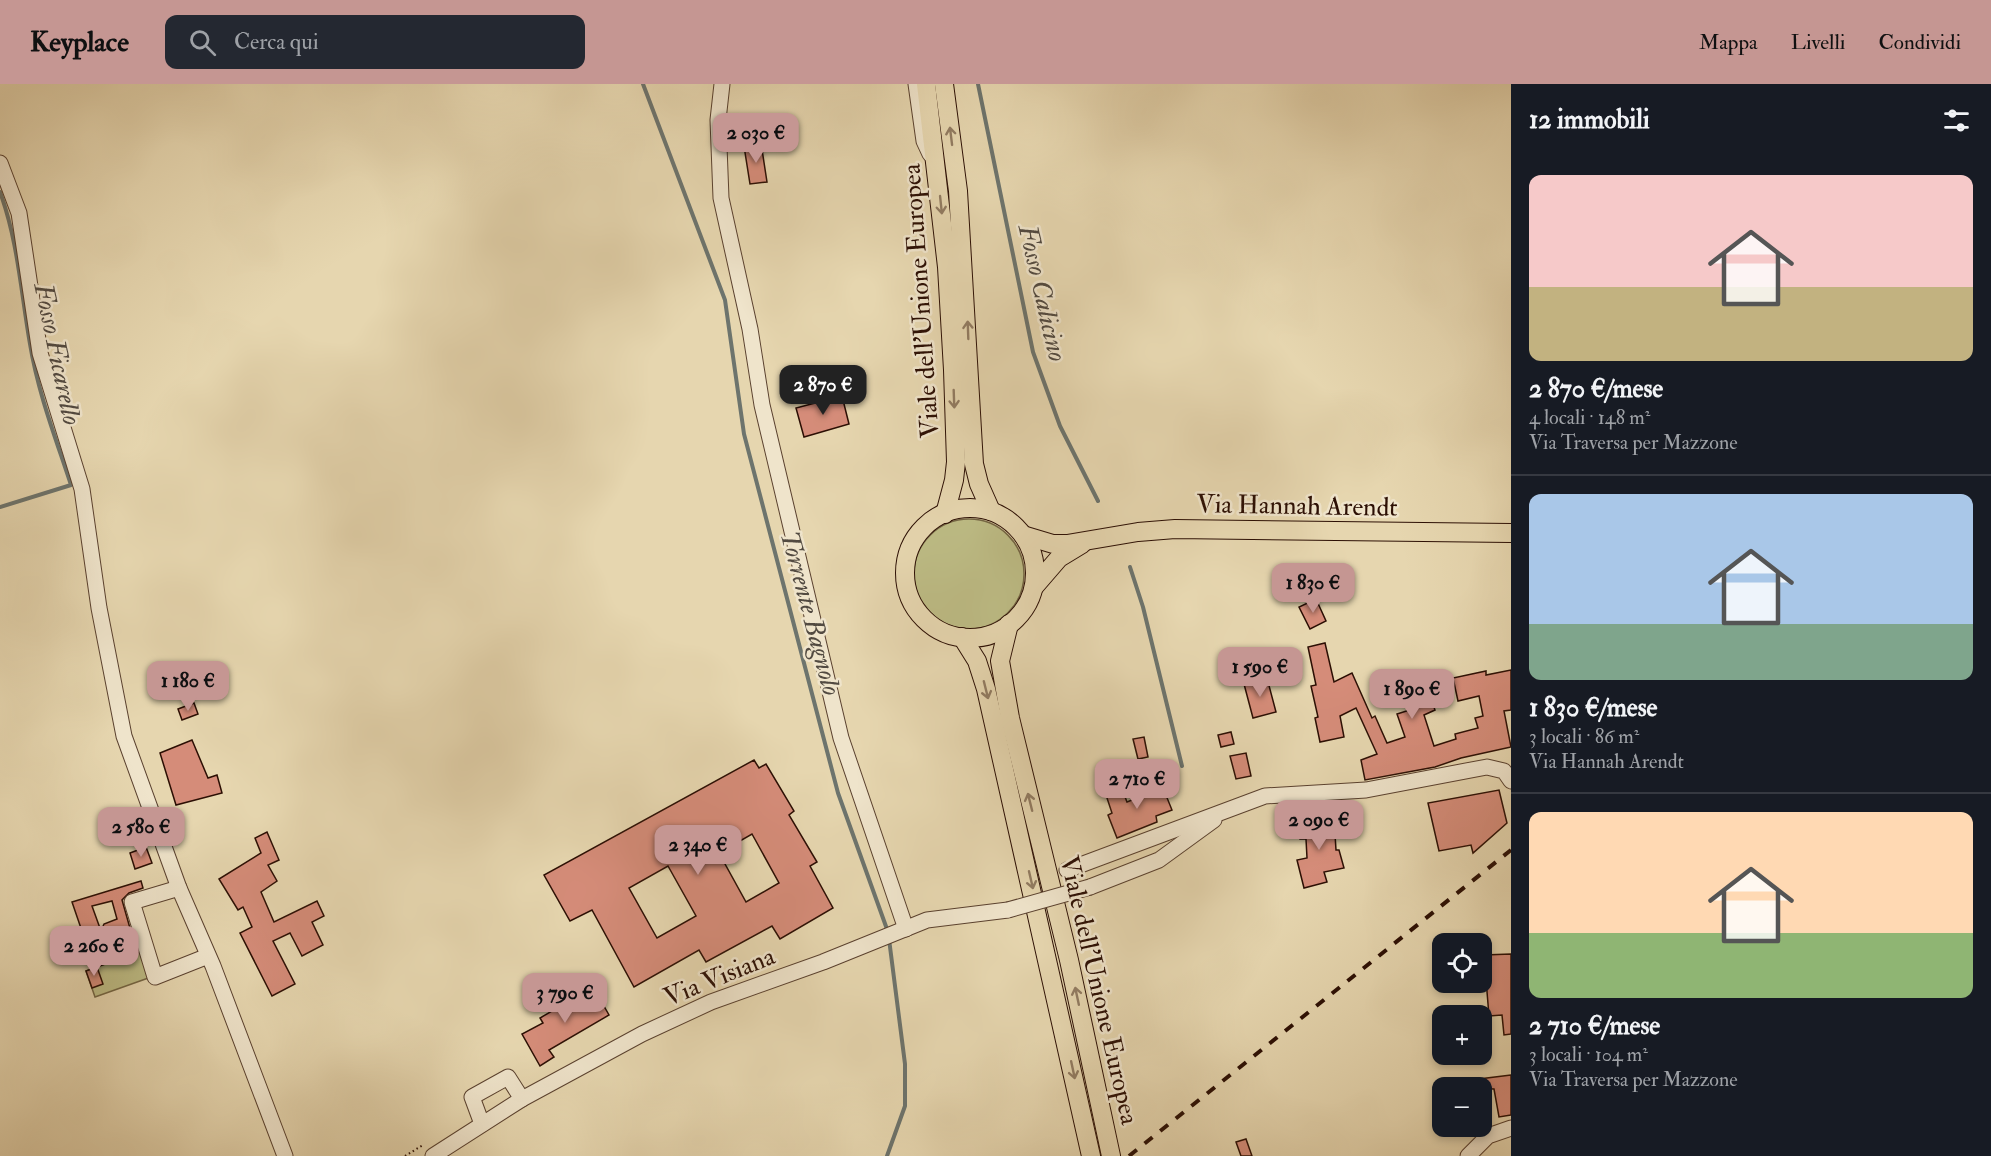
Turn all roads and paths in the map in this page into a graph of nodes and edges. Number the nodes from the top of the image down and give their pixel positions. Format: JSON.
{"nodes":[{"id":1,"x":722,"y":84,"type":"edge"},
{"id":2,"x":916,"y":84,"type":"edge"},
{"id":3,"x":926,"y":84,"type":"edge"},
{"id":4,"x":944,"y":84,"type":"edge"},
{"id":5,"x":0,"y":163,"type":"edge"},
{"id":6,"x":937,"y":166,"type":"junction"},
{"id":7,"x":991,"y":512,"type":"junction"},
{"id":8,"x":945,"y":514,"type":"junction"},
{"id":9,"x":1511,"y":532,"type":"edge"},
{"id":10,"x":1023,"y":535,"type":"junction"},
{"id":11,"x":1083,"y":543,"type":"junction"},
{"id":12,"x":1033,"y":588,"type":"junction"},
{"id":13,"x":1009,"y":624,"type":"junction"},
{"id":14,"x":962,"y":637,"type":"junction"},
{"id":15,"x":1511,"y":781,"type":"edge"},
{"id":16,"x":1234,"y":806,"type":"junction"},
{"id":17,"x":1066,"y":870,"type":"dead end"},
{"id":18,"x":179,"y":888,"type":"junction"},
{"id":19,"x":903,"y":930,"type":"junction"},
{"id":20,"x":208,"y":956,"type":"junction"},
{"id":21,"x":522,"y":1099,"type":"junction"},
{"id":22,"x":482,"y":1124,"type":"junction"},
{"id":23,"x":1511,"y":1128,"type":"edge"},
{"id":24,"x":285,"y":1156,"type":"edge"},
{"id":25,"x":433,"y":1156,"type":"edge"},
{"id":26,"x":1091,"y":1156,"type":"edge"},
{"id":27,"x":1111,"y":1156,"type":"edge"},
{"id":28,"x":1468,"y":1156,"type":"edge"}],
"edges":[{"from":1,"to":19,"type":"street"},
{"from":2,"to":6,"type":"street"},
{"from":3,"to":6,"type":"main road","name":"Viale dell'Unione Europea"},
{"from":7,"to":4,"type":"main road","name":"Viale dell'Unione Europea","one_way":true},
{"from":5,"to":18,"type":"street"},
{"from":6,"to":8,"type":"main road","name":"Viale dell'Unione Europea","one_way":true},
{"from":7,"to":8,"type":"main road","name":"Viale dell'Unione Europea"},
{"from":7,"to":10,"type":"main road","name":"Viale dell'Unione Europea"},
{"from":8,"to":14,"type":"main road","name":"Viale dell'Unione Europea"},
{"from":9,"to":11,"type":"main road","name":"Via Hannah Arendt"},
{"from":10,"to":11,"type":"main road"},
{"from":10,"to":12,"type":"main road","name":"Viale dell'Unione Europea"},
{"from":11,"to":12,"type":"main road"},
{"from":12,"to":13,"type":"main road","name":"Viale dell'Unione Europea"},
{"from":13,"to":14,"type":"main road","name":"Viale dell'Unione Europea"},
{"from":27,"to":13,"type":"main road","name":"Viale dell'Unione Europea","one_way":true},
{"from":14,"to":26,"type":"main road","name":"Viale dell'Unione Europea","one_way":true},
{"from":15,"to":16,"type":"street"},
{"from":16,"to":17,"type":"street"},
{"from":16,"to":19,"type":"street","name":"Via Visiana","bridge":true},
{"from":18,"to":20,"type":"street"},
{"from":18,"to":20,"type":"street"},
{"from":19,"to":21,"type":"street","name":"Via Visiana"},
{"from":20,"to":24,"type":"street"},
{"from":21,"to":22,"type":"street","name":"Via Visiana"},
{"from":21,"to":22,"type":"street"},
{"from":22,"to":25,"type":"street","name":"Via Visiana"},
{"from":23,"to":28,"type":"street"}]}
